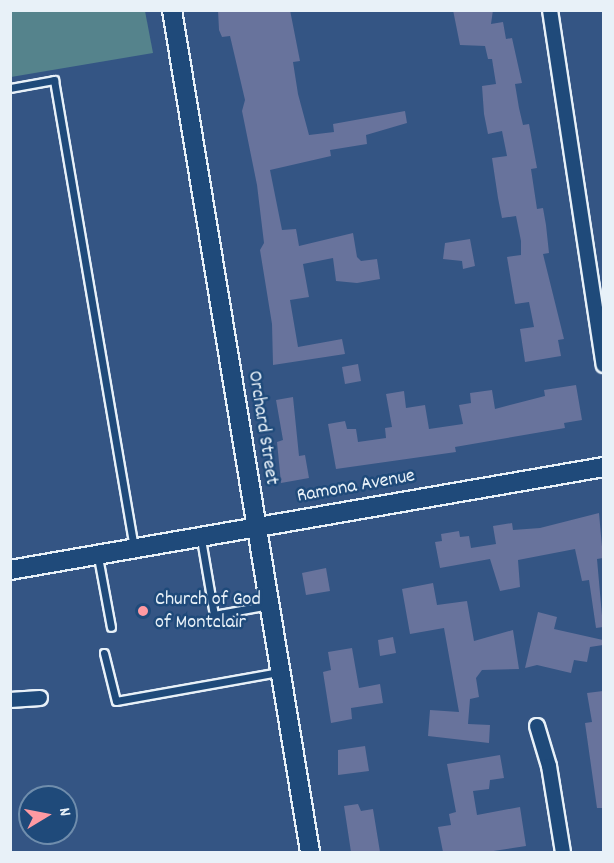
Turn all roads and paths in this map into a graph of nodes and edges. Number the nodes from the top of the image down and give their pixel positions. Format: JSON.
{"nodes":[{"id":1,"x":172,"y":10,"type":"edge"},
{"id":2,"x":550,"y":10,"type":"edge"},
{"id":3,"x":10,"y":88,"type":"edge"},
{"id":4,"x":603,"y":364,"type":"edge"},
{"id":5,"x":603,"y":466,"type":"edge"},
{"id":6,"x":256,"y":527,"type":"junction"},
{"id":7,"x":200,"y":537,"type":"junction"},
{"id":8,"x":134,"y":548,"type":"junction"},
{"id":9,"x":98,"y":554,"type":"junction"},
{"id":10,"x":10,"y":570,"type":"edge"},
{"id":11,"x":268,"y":605,"type":"junction"},
{"id":12,"x":111,"y":627,"type":"dead end"},
{"id":13,"x":104,"y":653,"type":"dead end"},
{"id":14,"x":279,"y":672,"type":"junction"},
{"id":15,"x":40,"y":698,"type":"dead end"},
{"id":16,"x":10,"y":700,"type":"edge"},
{"id":17,"x":537,"y":726,"type":"dead end"},
{"id":18,"x":310,"y":852,"type":"edge"},
{"id":19,"x":563,"y":852,"type":"edge"}],
"edges":[{"from":1,"to":6,"type":"street","name":"Orchard Street"},
{"from":2,"to":4,"type":"street"},
{"from":3,"to":8,"type":"lane"},
{"from":5,"to":6,"type":"street","name":"Ramona Avenue"},
{"from":6,"to":7,"type":"street","name":"Ramona Avenue"},
{"from":6,"to":11,"type":"street","name":"Orchard Street"},
{"from":7,"to":8,"type":"street","name":"Ramona Avenue"},
{"from":7,"to":11,"type":"lane"},
{"from":8,"to":9,"type":"street","name":"Ramona Avenue"},
{"from":9,"to":10,"type":"street","name":"Ramona Avenue"},
{"from":9,"to":12,"type":"lane"},
{"from":11,"to":14,"type":"street","name":"Orchard Street"},
{"from":13,"to":14,"type":"lane"},
{"from":14,"to":18,"type":"street","name":"Orchard Street"},
{"from":15,"to":16,"type":"street"},
{"from":17,"to":19,"type":"street"}]}
